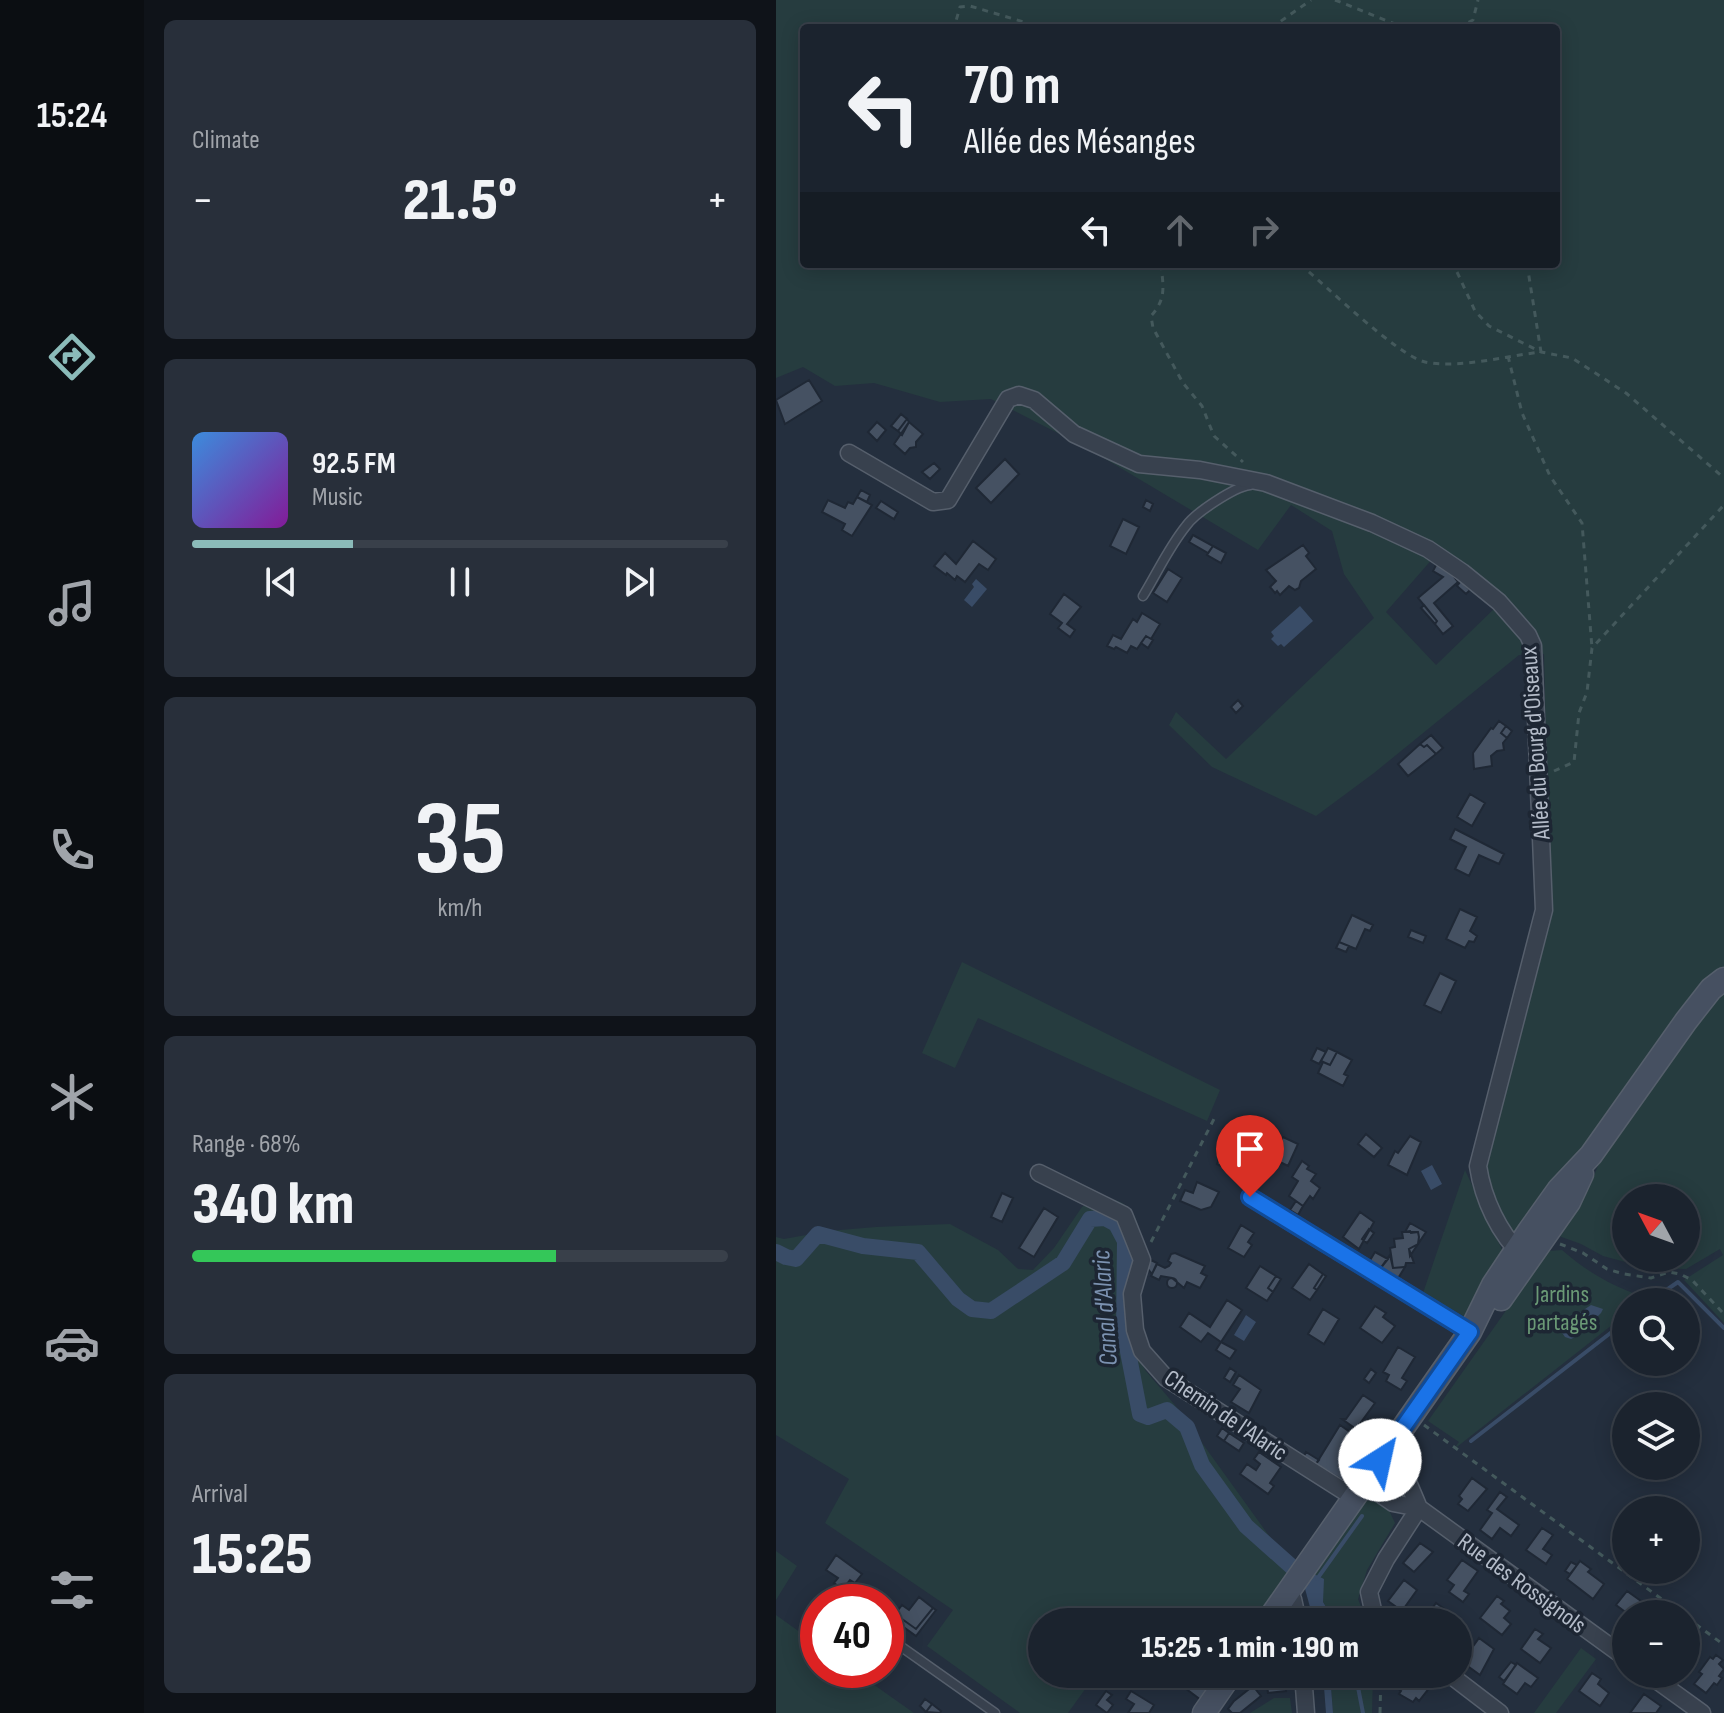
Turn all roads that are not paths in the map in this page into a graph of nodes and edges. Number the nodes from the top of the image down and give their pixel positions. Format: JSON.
{"nodes":[{"id":1,"x":849,"y":453,"type":"dead end"},
{"id":2,"x":1266,"y":483,"type":"junction"},
{"id":3,"x":1143,"y":596,"type":"dead end"},
{"id":4,"x":1724,"y":979,"type":"edge"},
{"id":5,"x":1591,"y":1155,"type":"junction"},
{"id":6,"x":1039,"y":1173,"type":"dead end"},
{"id":7,"x":1250,"y":1197,"type":"dead end"},
{"id":8,"x":1522,"y":1255,"type":"junction"},
{"id":9,"x":1470,"y":1332,"type":"junction"},
{"id":10,"x":1380,"y":1460,"type":"junction"},
{"id":11,"x":1358,"y":1490,"type":"junction"},
{"id":12,"x":1419,"y":1508,"type":"junction"},
{"id":13,"x":1290,"y":1590,"type":"junction"},
{"id":14,"x":1277,"y":1608,"type":"edge"},
{"id":15,"x":1295,"y":1608,"type":"edge"},
{"id":16,"x":1373,"y":1608,"type":"edge"},
{"id":17,"x":1612,"y":1648,"type":"edge"},
{"id":18,"x":904,"y":1649,"type":"edge"},
{"id":19,"x":1221,"y":1688,"type":"edge"},
{"id":20,"x":1304,"y":1688,"type":"edge"},
{"id":21,"x":1467,"y":1688,"type":"edge"},
{"id":22,"x":1667,"y":1688,"type":"edge"},
{"id":23,"x":995,"y":1713,"type":"edge"},
{"id":24,"x":1204,"y":1713,"type":"edge"},
{"id":25,"x":1306,"y":1713,"type":"edge"},
{"id":26,"x":1500,"y":1713,"type":"edge"},
{"id":27,"x":1702,"y":1713,"type":"edge"}],
"edges":[{"from":1,"to":2,"type":"street","name":"Allée du Bourg d'Oiseaux"},
{"from":2,"to":3,"type":"lane"},
{"from":2,"to":8,"type":"street","name":"Allée du Bourg d'Oiseaux"},
{"from":4,"to":5,"type":"street"},
{"from":5,"to":8,"type":"street"},
{"from":5,"to":8,"type":"street"},
{"from":6,"to":11,"type":"street","name":"Chemin de l'Alaric"},
{"from":7,"to":9,"type":"street"},
{"from":8,"to":9,"type":"street"},
{"from":9,"to":10,"type":"street"},
{"from":10,"to":11,"type":"street"},
{"from":10,"to":12,"type":"street","name":"Rue des Rossignols"},
{"from":11,"to":12,"type":"street","name":"Rue des Rossignols"},
{"from":11,"to":13,"type":"street"},
{"from":12,"to":16,"type":"street"},
{"from":12,"to":17,"type":"street","name":"Rue des Rossignols"},
{"from":13,"to":14,"type":"street"},
{"from":13,"to":15,"type":"street"},
{"from":18,"to":23,"type":"lane"},
{"from":19,"to":24,"type":"street"},
{"from":20,"to":25,"type":"street"},
{"from":21,"to":26,"type":"street"},
{"from":22,"to":27,"type":"street"}]}
